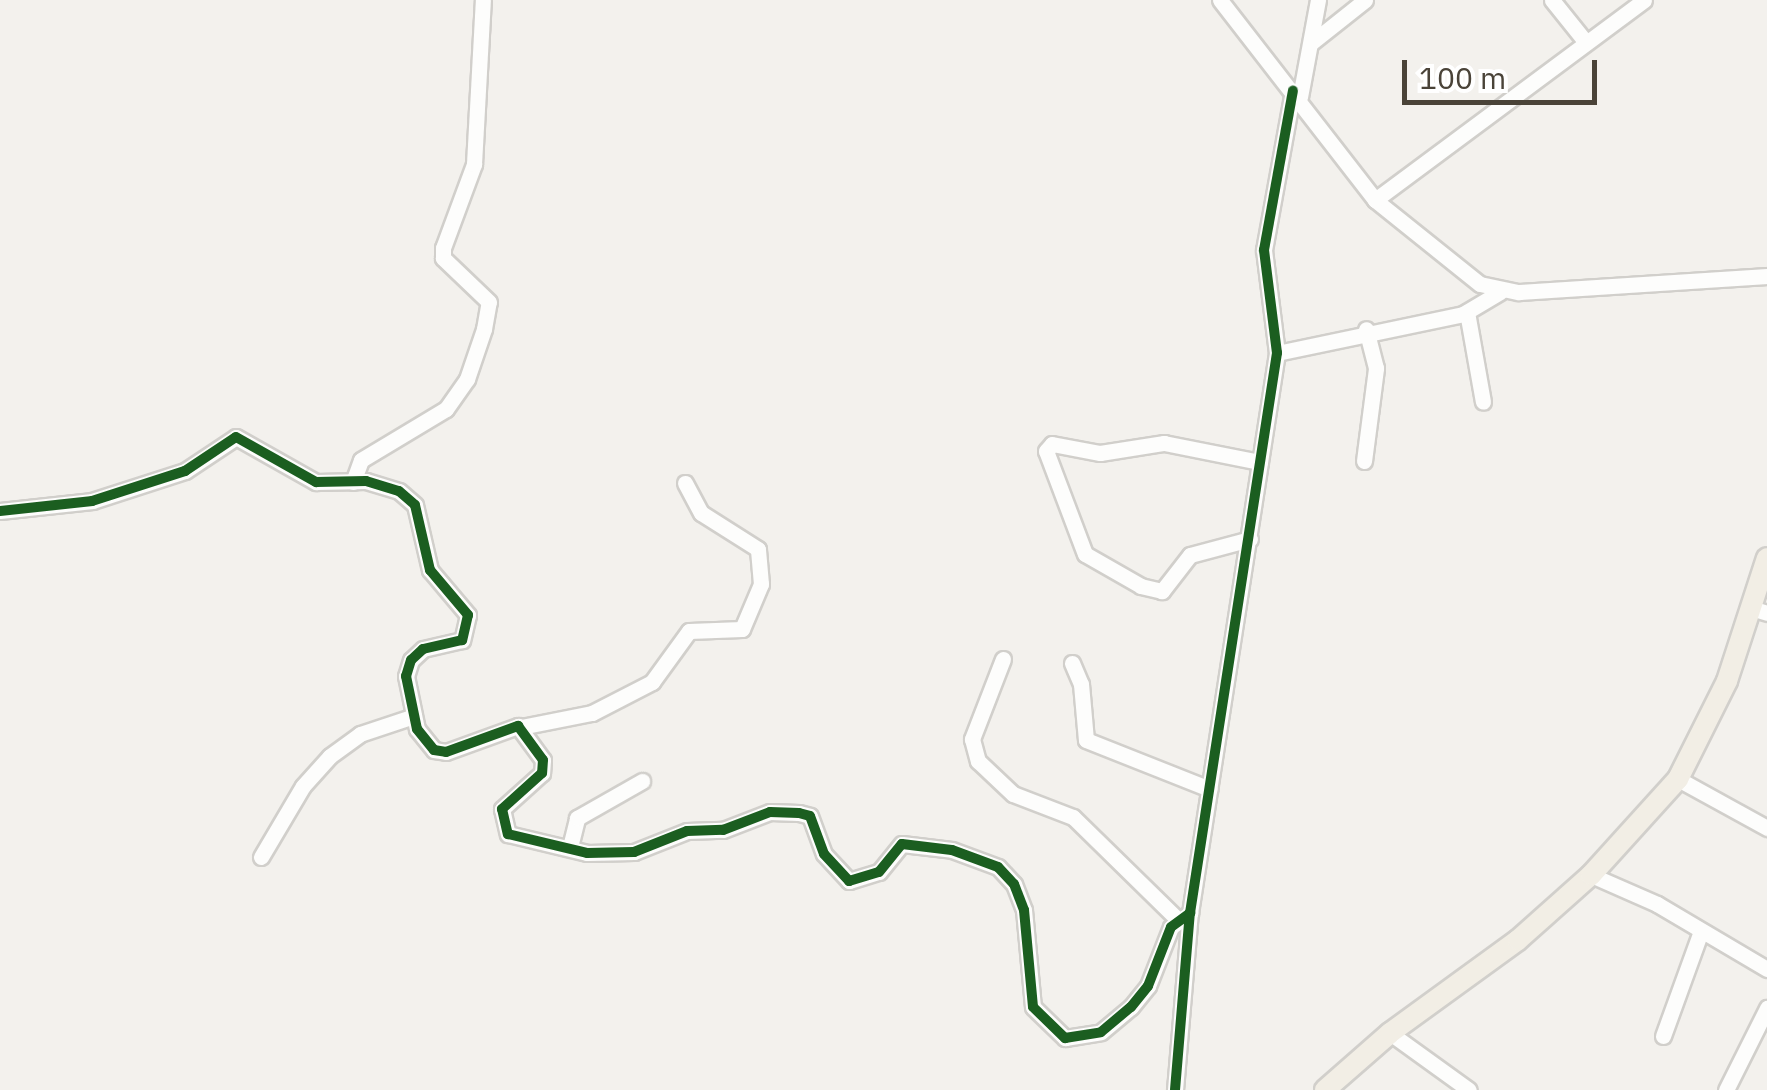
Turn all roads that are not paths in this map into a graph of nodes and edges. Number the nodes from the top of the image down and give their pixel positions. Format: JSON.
{"nodes":[{"id":1,"x":483,"y":0,"type":"edge"},
{"id":2,"x":1220,"y":0,"type":"edge"},
{"id":3,"x":1318,"y":0,"type":"edge"},
{"id":4,"x":1365,"y":0,"type":"edge"},
{"id":5,"x":1552,"y":0,"type":"edge"},
{"id":6,"x":1642,"y":0,"type":"edge"},
{"id":7,"x":1584,"y":40,"type":"junction"},
{"id":8,"x":1311,"y":44,"type":"junction"},
{"id":9,"x":1297,"y":94,"type":"junction"},
{"id":10,"x":1375,"y":200,"type":"junction"},
{"id":11,"x":1767,"y":276,"type":"edge"},
{"id":12,"x":1500,"y":292,"type":"junction"},
{"id":13,"x":1467,"y":312,"type":"junction"},
{"id":14,"x":1366,"y":329,"type":"junction"},
{"id":15,"x":1276,"y":353,"type":"junction"},
{"id":16,"x":1483,"y":402,"type":"dead end"},
{"id":17,"x":1364,"y":461,"type":"dead end"},
{"id":18,"x":1260,"y":462,"type":"junction"},
{"id":19,"x":354,"y":482,"type":"junction"},
{"id":20,"x":685,"y":483,"type":"dead end"},
{"id":21,"x":0,"y":511,"type":"edge"},
{"id":22,"x":1250,"y":539,"type":"junction"},
{"id":23,"x":1767,"y":558,"type":"edge"},
{"id":24,"x":1759,"y":610,"type":"edge"},
{"id":25,"x":1003,"y":659,"type":"dead end"},
{"id":26,"x":1072,"y":663,"type":"dead end"},
{"id":27,"x":414,"y":716,"type":"junction"},
{"id":28,"x":521,"y":727,"type":"junction"},
{"id":29,"x":1678,"y":778,"type":"junction"},
{"id":30,"x":642,"y":780,"type":"dead end"},
{"id":31,"x":1210,"y":789,"type":"junction"},
{"id":32,"x":1767,"y":828,"type":"edge"},
{"id":33,"x":570,"y":848,"type":"junction"},
{"id":34,"x":261,"y":857,"type":"dead end"},
{"id":35,"x":1591,"y":875,"type":"junction"},
{"id":36,"x":1184,"y":916,"type":"junction"},
{"id":37,"x":1701,"y":930,"type":"junction"},
{"id":38,"x":1767,"y":968,"type":"edge"},
{"id":39,"x":1767,"y":1008,"type":"edge"},
{"id":40,"x":1390,"y":1033,"type":"junction"},
{"id":41,"x":1663,"y":1036,"type":"dead end"},
{"id":42,"x":1175,"y":1090,"type":"edge"},
{"id":43,"x":1326,"y":1090,"type":"edge"},
{"id":44,"x":1470,"y":1090,"type":"edge"},
{"id":45,"x":1726,"y":1090,"type":"edge"}],
"edges":[{"from":1,"to":19,"type":"street"},
{"from":2,"to":9,"type":"street"},
{"from":3,"to":8,"type":"street"},
{"from":4,"to":8,"type":"street"},
{"from":5,"to":7,"type":"street"},
{"from":6,"to":7,"type":"street"},
{"from":7,"to":10,"type":"street"},
{"from":8,"to":9,"type":"street"},
{"from":9,"to":10,"type":"street"},
{"from":9,"to":15,"type":"street"},
{"from":10,"to":12,"type":"street"},
{"from":11,"to":12,"type":"street"},
{"from":12,"to":13,"type":"street"},
{"from":13,"to":14,"type":"street"},
{"from":13,"to":16,"type":"street"},
{"from":14,"to":15,"type":"street"},
{"from":14,"to":17,"type":"street"},
{"from":15,"to":18,"type":"street"},
{"from":18,"to":22,"type":"street"},
{"from":18,"to":22,"type":"street"},
{"from":19,"to":21,"type":"street"},
{"from":19,"to":27,"type":"street"},
{"from":20,"to":28,"type":"street"},
{"from":22,"to":31,"type":"street"},
{"from":23,"to":24,"type":"main road"},
{"from":24,"to":29,"type":"main road"},
{"from":25,"to":36,"type":"street"},
{"from":26,"to":31,"type":"street"},
{"from":27,"to":28,"type":"street"},
{"from":27,"to":34,"type":"street"},
{"from":28,"to":33,"type":"street"},
{"from":29,"to":32,"type":"street"},
{"from":29,"to":35,"type":"main road"},
{"from":30,"to":33,"type":"street"},
{"from":31,"to":36,"type":"street"},
{"from":33,"to":36,"type":"street"},
{"from":35,"to":37,"type":"street"},
{"from":35,"to":40,"type":"main road"},
{"from":36,"to":42,"type":"street"},
{"from":37,"to":38,"type":"street"},
{"from":37,"to":41,"type":"street"},
{"from":39,"to":45,"type":"street"},
{"from":40,"to":43,"type":"main road"},
{"from":40,"to":44,"type":"street"}]}
